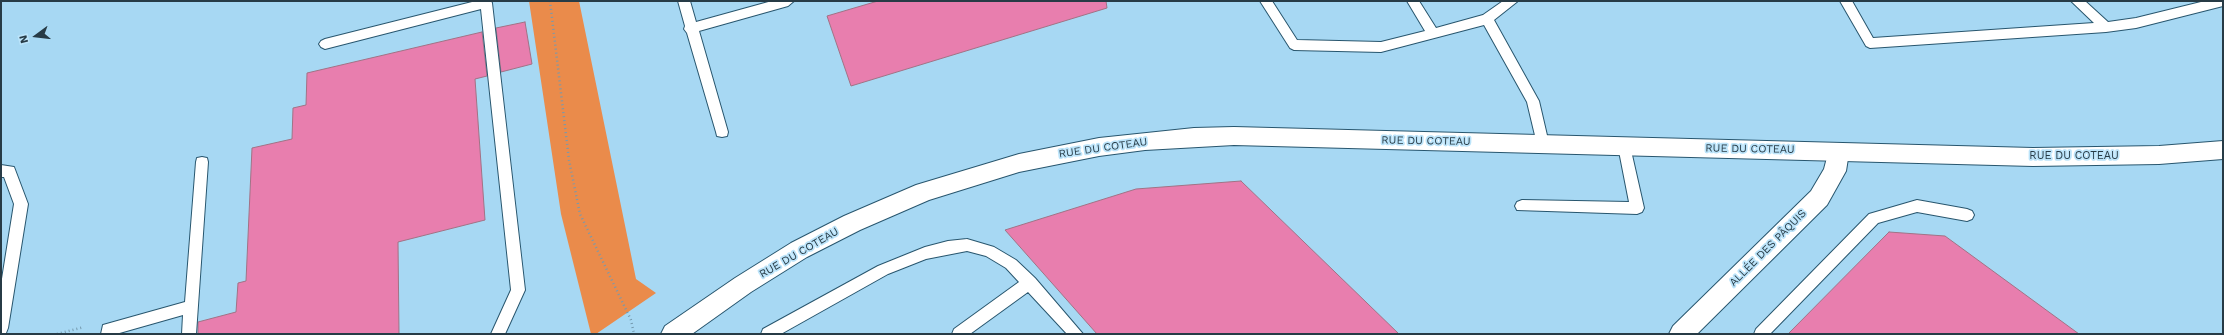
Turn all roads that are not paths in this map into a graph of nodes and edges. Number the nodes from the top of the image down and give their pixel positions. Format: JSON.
{"nodes":[{"id":1,"x":684,"y":1,"type":"edge"},
{"id":2,"x":788,"y":1,"type":"edge"},
{"id":3,"x":1266,"y":1,"type":"edge"},
{"id":4,"x":1413,"y":1,"type":"edge"},
{"id":5,"x":1512,"y":1,"type":"edge"},
{"id":6,"x":1846,"y":1,"type":"edge"},
{"id":7,"x":2077,"y":1,"type":"edge"},
{"id":8,"x":2223,"y":1,"type":"edge"},
{"id":9,"x":1487,"y":19,"type":"junction"},
{"id":10,"x":2106,"y":27,"type":"junction"},
{"id":11,"x":690,"y":30,"type":"junction"},
{"id":12,"x":1433,"y":33,"type":"junction"},
{"id":13,"x":325,"y":44,"type":"dead end"},
{"id":14,"x":722,"y":132,"type":"dead end"},
{"id":15,"x":1543,"y":144,"type":"junction"},
{"id":16,"x":1624,"y":146,"type":"junction"},
{"id":17,"x":2223,"y":150,"type":"edge"},
{"id":18,"x":1838,"y":152,"type":"junction"},
{"id":19,"x":202,"y":162,"type":"dead end"},
{"id":20,"x":1,"y":170,"type":"edge"},
{"id":21,"x":1522,"y":206,"type":"dead end"},
{"id":22,"x":1967,"y":215,"type":"dead end"},
{"id":23,"x":1030,"y":282,"type":"junction"},
{"id":24,"x":191,"y":306,"type":"junction"},
{"id":25,"x":1,"y":328,"type":"edge"},
{"id":26,"x":1687,"y":332,"type":"edge"},
{"id":27,"x":108,"y":334,"type":"edge"},
{"id":28,"x":189,"y":334,"type":"edge"},
{"id":29,"x":498,"y":334,"type":"edge"},
{"id":30,"x":673,"y":334,"type":"edge"},
{"id":31,"x":768,"y":334,"type":"edge"},
{"id":32,"x":959,"y":334,"type":"edge"},
{"id":33,"x":1076,"y":334,"type":"edge"},
{"id":34,"x":1761,"y":334,"type":"edge"}],
"edges":[{"from":1,"to":11,"type":"lane"},
{"from":2,"to":11,"type":"lane"},
{"from":3,"to":12,"type":"lane"},
{"from":4,"to":12,"type":"lane"},
{"from":5,"to":9,"type":"lane"},
{"from":6,"to":10,"type":"lane"},
{"from":7,"to":10,"type":"lane"},
{"from":8,"to":10,"type":"lane"},
{"from":9,"to":12,"type":"lane"},
{"from":9,"to":15,"type":"lane"},
{"from":11,"to":14,"type":"lane"},
{"from":13,"to":29,"type":"lane"},
{"from":15,"to":16,"type":"street","name":"RUE DU COTEAU"},
{"from":15,"to":30,"type":"street","name":"RUE DU COTEAU"},
{"from":16,"to":18,"type":"street","name":"RUE DU COTEAU"},
{"from":16,"to":21,"type":"lane"},
{"from":17,"to":18,"type":"street","name":"RUE DU COTEAU"},
{"from":18,"to":26,"type":"street","name":"ALLÉE DES PÂQUIS"},
{"from":19,"to":24,"type":"lane"},
{"from":20,"to":25,"type":"lane"},
{"from":22,"to":34,"type":"lane"},
{"from":23,"to":31,"type":"lane"},
{"from":23,"to":32,"type":"lane"},
{"from":23,"to":33,"type":"lane"},
{"from":24,"to":27,"type":"lane"},
{"from":24,"to":28,"type":"lane"}]}
